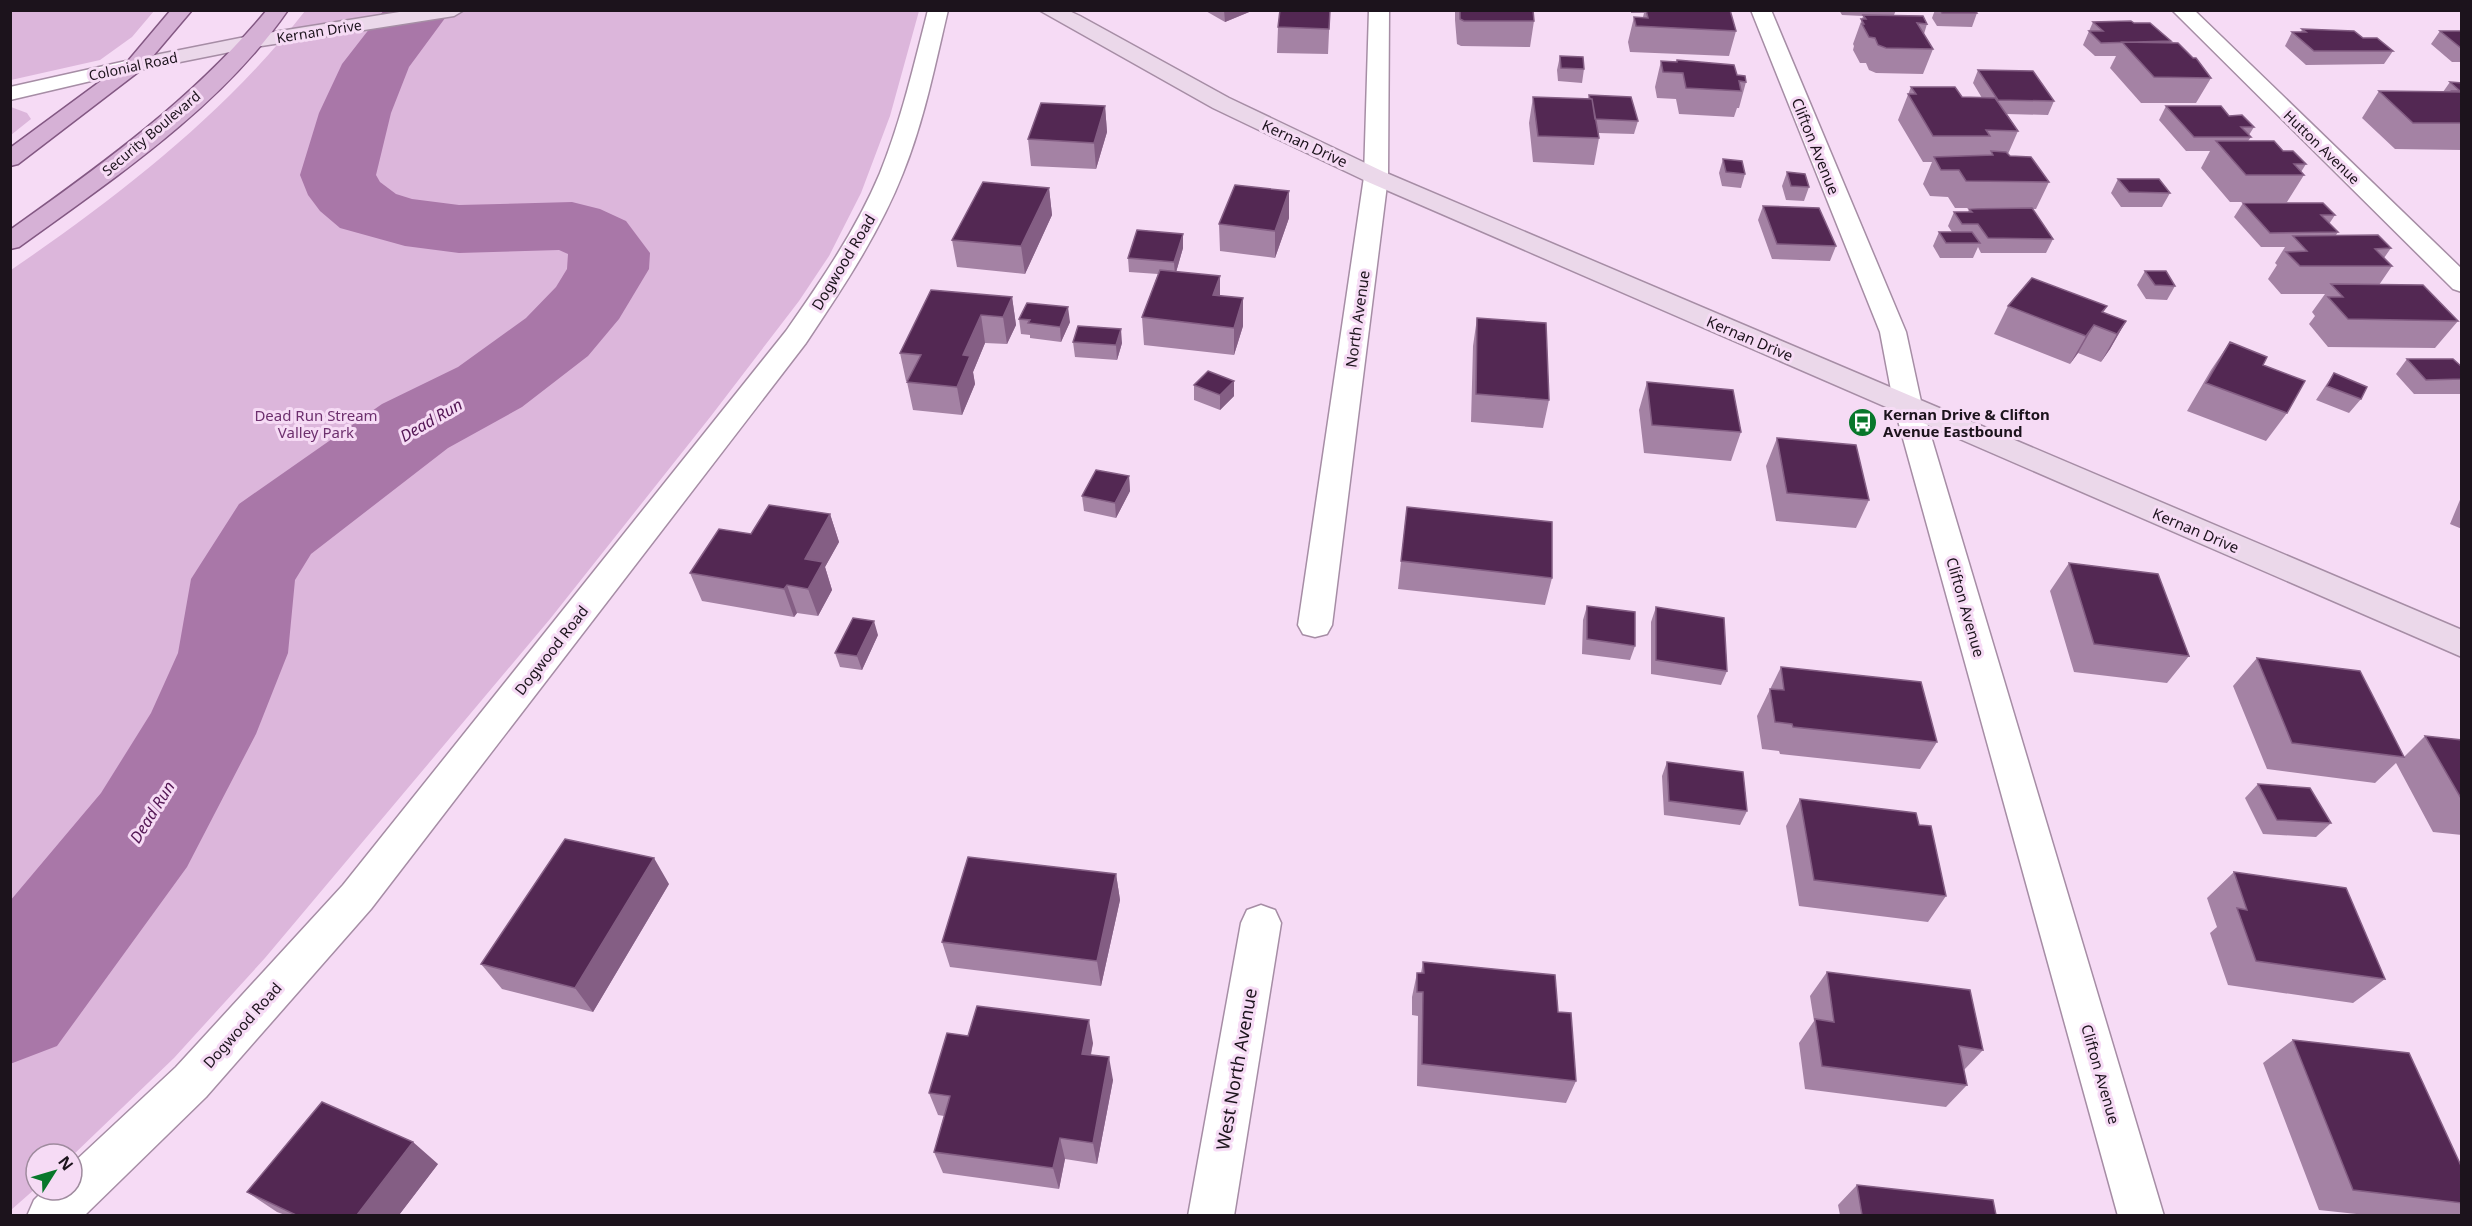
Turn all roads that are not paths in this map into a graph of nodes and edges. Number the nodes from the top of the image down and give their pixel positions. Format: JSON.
{"nodes":[{"id":1,"x":182,"y":10,"type":"edge"},
{"id":2,"x":278,"y":10,"type":"edge"},
{"id":3,"x":454,"y":10,"type":"edge"},
{"id":4,"x":938,"y":10,"type":"edge"},
{"id":5,"x":1049,"y":10,"type":"edge"},
{"id":6,"x":1379,"y":10,"type":"edge"},
{"id":7,"x":1761,"y":10,"type":"edge"},
{"id":8,"x":2182,"y":10,"type":"edge"},
{"id":9,"x":255,"y":41,"type":"junction"},
{"id":10,"x":135,"y":65,"type":"junction"},
{"id":11,"x":10,"y":94,"type":"edge"},
{"id":12,"x":10,"y":159,"type":"edge"},
{"id":13,"x":1376,"y":177,"type":"junction"},
{"id":14,"x":10,"y":242,"type":"edge"},
{"id":15,"x":2462,"y":284,"type":"edge"},
{"id":16,"x":1908,"y":406,"type":"junction"},
{"id":17,"x":1315,"y":626,"type":"dead end"},
{"id":18,"x":2462,"y":644,"type":"edge"},
{"id":19,"x":1261,"y":923,"type":"dead end"},
{"id":20,"x":50,"y":1215,"type":"edge"},
{"id":21,"x":1211,"y":1215,"type":"edge"},
{"id":22,"x":2141,"y":1215,"type":"edge"}],
"edges":[{"from":1,"to":10,"type":"main road"},
{"from":2,"to":9,"type":"main road","name":"Security Boulevard"},
{"from":3,"to":9,"type":"main road","name":"Kernan Drive"},
{"from":4,"to":20,"type":"street","name":"Dogwood Road"},
{"from":5,"to":13,"type":"main road","name":"Kernan Drive"},
{"from":6,"to":13,"type":"street","name":"North Avenue"},
{"from":7,"to":16,"type":"street","name":"Clifton Avenue"},
{"from":8,"to":15,"type":"street","name":"Hutton Avenue"},
{"from":9,"to":10,"type":"main road","name":"Colonial Road"},
{"from":9,"to":14,"type":"main road","name":"Security Boulevard"},
{"from":10,"to":11,"type":"street","name":"Colonial Road"},
{"from":10,"to":12,"type":"main road"},
{"from":13,"to":16,"type":"main road","name":"Kernan Drive"},
{"from":13,"to":17,"type":"street","name":"North Avenue"},
{"from":16,"to":18,"type":"main road","name":"Kernan Drive"},
{"from":16,"to":22,"type":"street","name":"Clifton Avenue"},
{"from":19,"to":21,"type":"street","name":"West North Avenue"}]}
